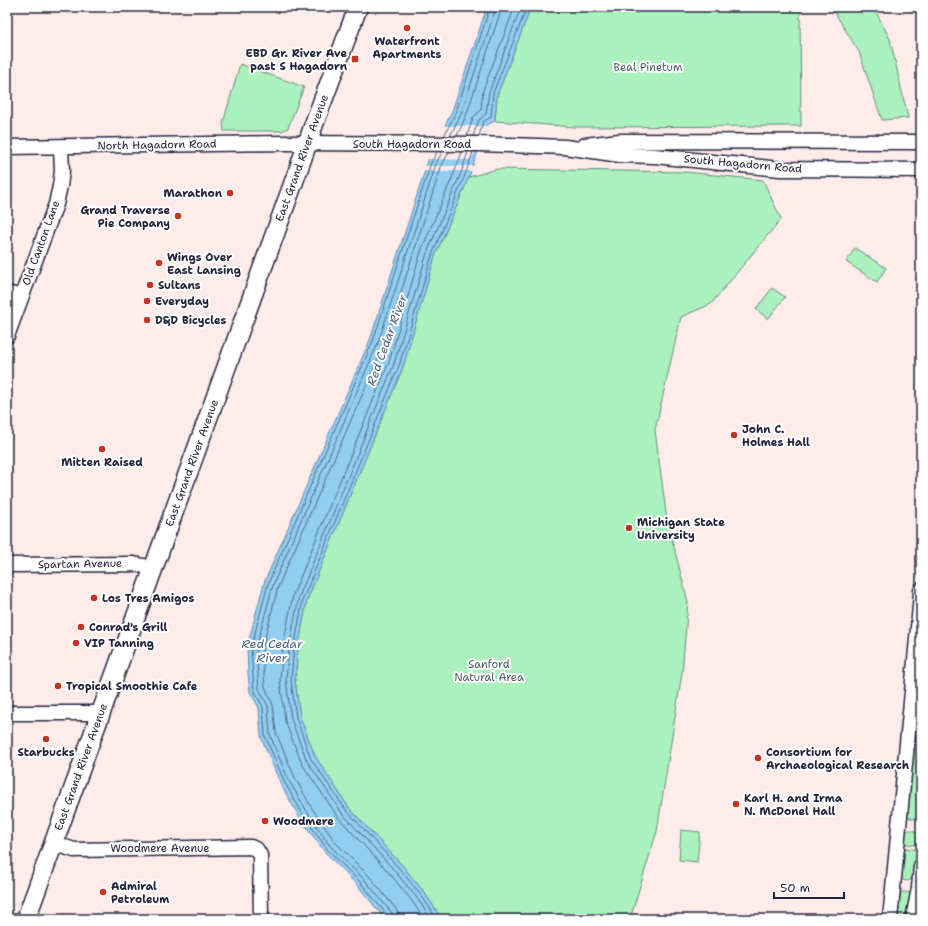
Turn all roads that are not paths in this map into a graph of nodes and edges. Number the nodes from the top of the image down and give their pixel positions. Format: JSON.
{"nodes":[{"id":1,"x":358,"y":7,"type":"edge"},
{"id":2,"x":921,"y":142,"type":"edge"},
{"id":3,"x":308,"y":143,"type":"junction"},
{"id":4,"x":7,"y":147,"type":"edge"},
{"id":5,"x":61,"y":147,"type":"junction"},
{"id":6,"x":565,"y":147,"type":"junction"},
{"id":7,"x":921,"y":170,"type":"edge"},
{"id":8,"x":7,"y":293,"type":"edge"},
{"id":9,"x":21,"y":297,"type":"junction"},
{"id":10,"x":7,"y":336,"type":"edge"},
{"id":11,"x":7,"y":565,"type":"edge"},
{"id":12,"x":153,"y":568,"type":"junction"},
{"id":13,"x":921,"y":590,"type":"edge"},
{"id":14,"x":918,"y":672,"type":"edge"},
{"id":15,"x":7,"y":713,"type":"edge"},
{"id":16,"x":100,"y":713,"type":"junction"},
{"id":17,"x":53,"y":843,"type":"junction"},
{"id":18,"x":921,"y":866,"type":"edge"},
{"id":19,"x":26,"y":919,"type":"edge"},
{"id":20,"x":261,"y":919,"type":"edge"},
{"id":21,"x":890,"y":919,"type":"edge"},
{"id":22,"x":913,"y":919,"type":"edge"}],
"edges":[{"from":1,"to":3,"type":"main road","name":"East Grand River Avenue"},
{"from":2,"to":6,"type":"street","name":"South Hagadorn Road"},
{"from":3,"to":5,"type":"street","name":"North Hagadorn Road"},
{"from":3,"to":6,"type":"street","name":"South Hagadorn Road"},
{"from":3,"to":12,"type":"main road","name":"East Grand River Avenue"},
{"from":4,"to":5,"type":"street","name":"North Hagadorn Road"},
{"from":5,"to":9,"type":"street","name":"Old Canton Lane"},
{"from":6,"to":7,"type":"street","name":"South Hagadorn Road"},
{"from":8,"to":9,"type":"street"},
{"from":9,"to":10,"type":"street","name":"Old Canton Lane"},
{"from":11,"to":12,"type":"street","name":"Spartan Avenue"},
{"from":12,"to":16,"type":"main road","name":"East Grand River Avenue"},
{"from":13,"to":14,"type":"street"},
{"from":14,"to":21,"type":"street"},
{"from":15,"to":16,"type":"street"},
{"from":16,"to":17,"type":"main road","name":"East Grand River Avenue"},
{"from":17,"to":19,"type":"main road","name":"East Grand River Avenue"},
{"from":17,"to":20,"type":"street","name":"Woodmere Avenue"},
{"from":18,"to":22,"type":"street"}]}
